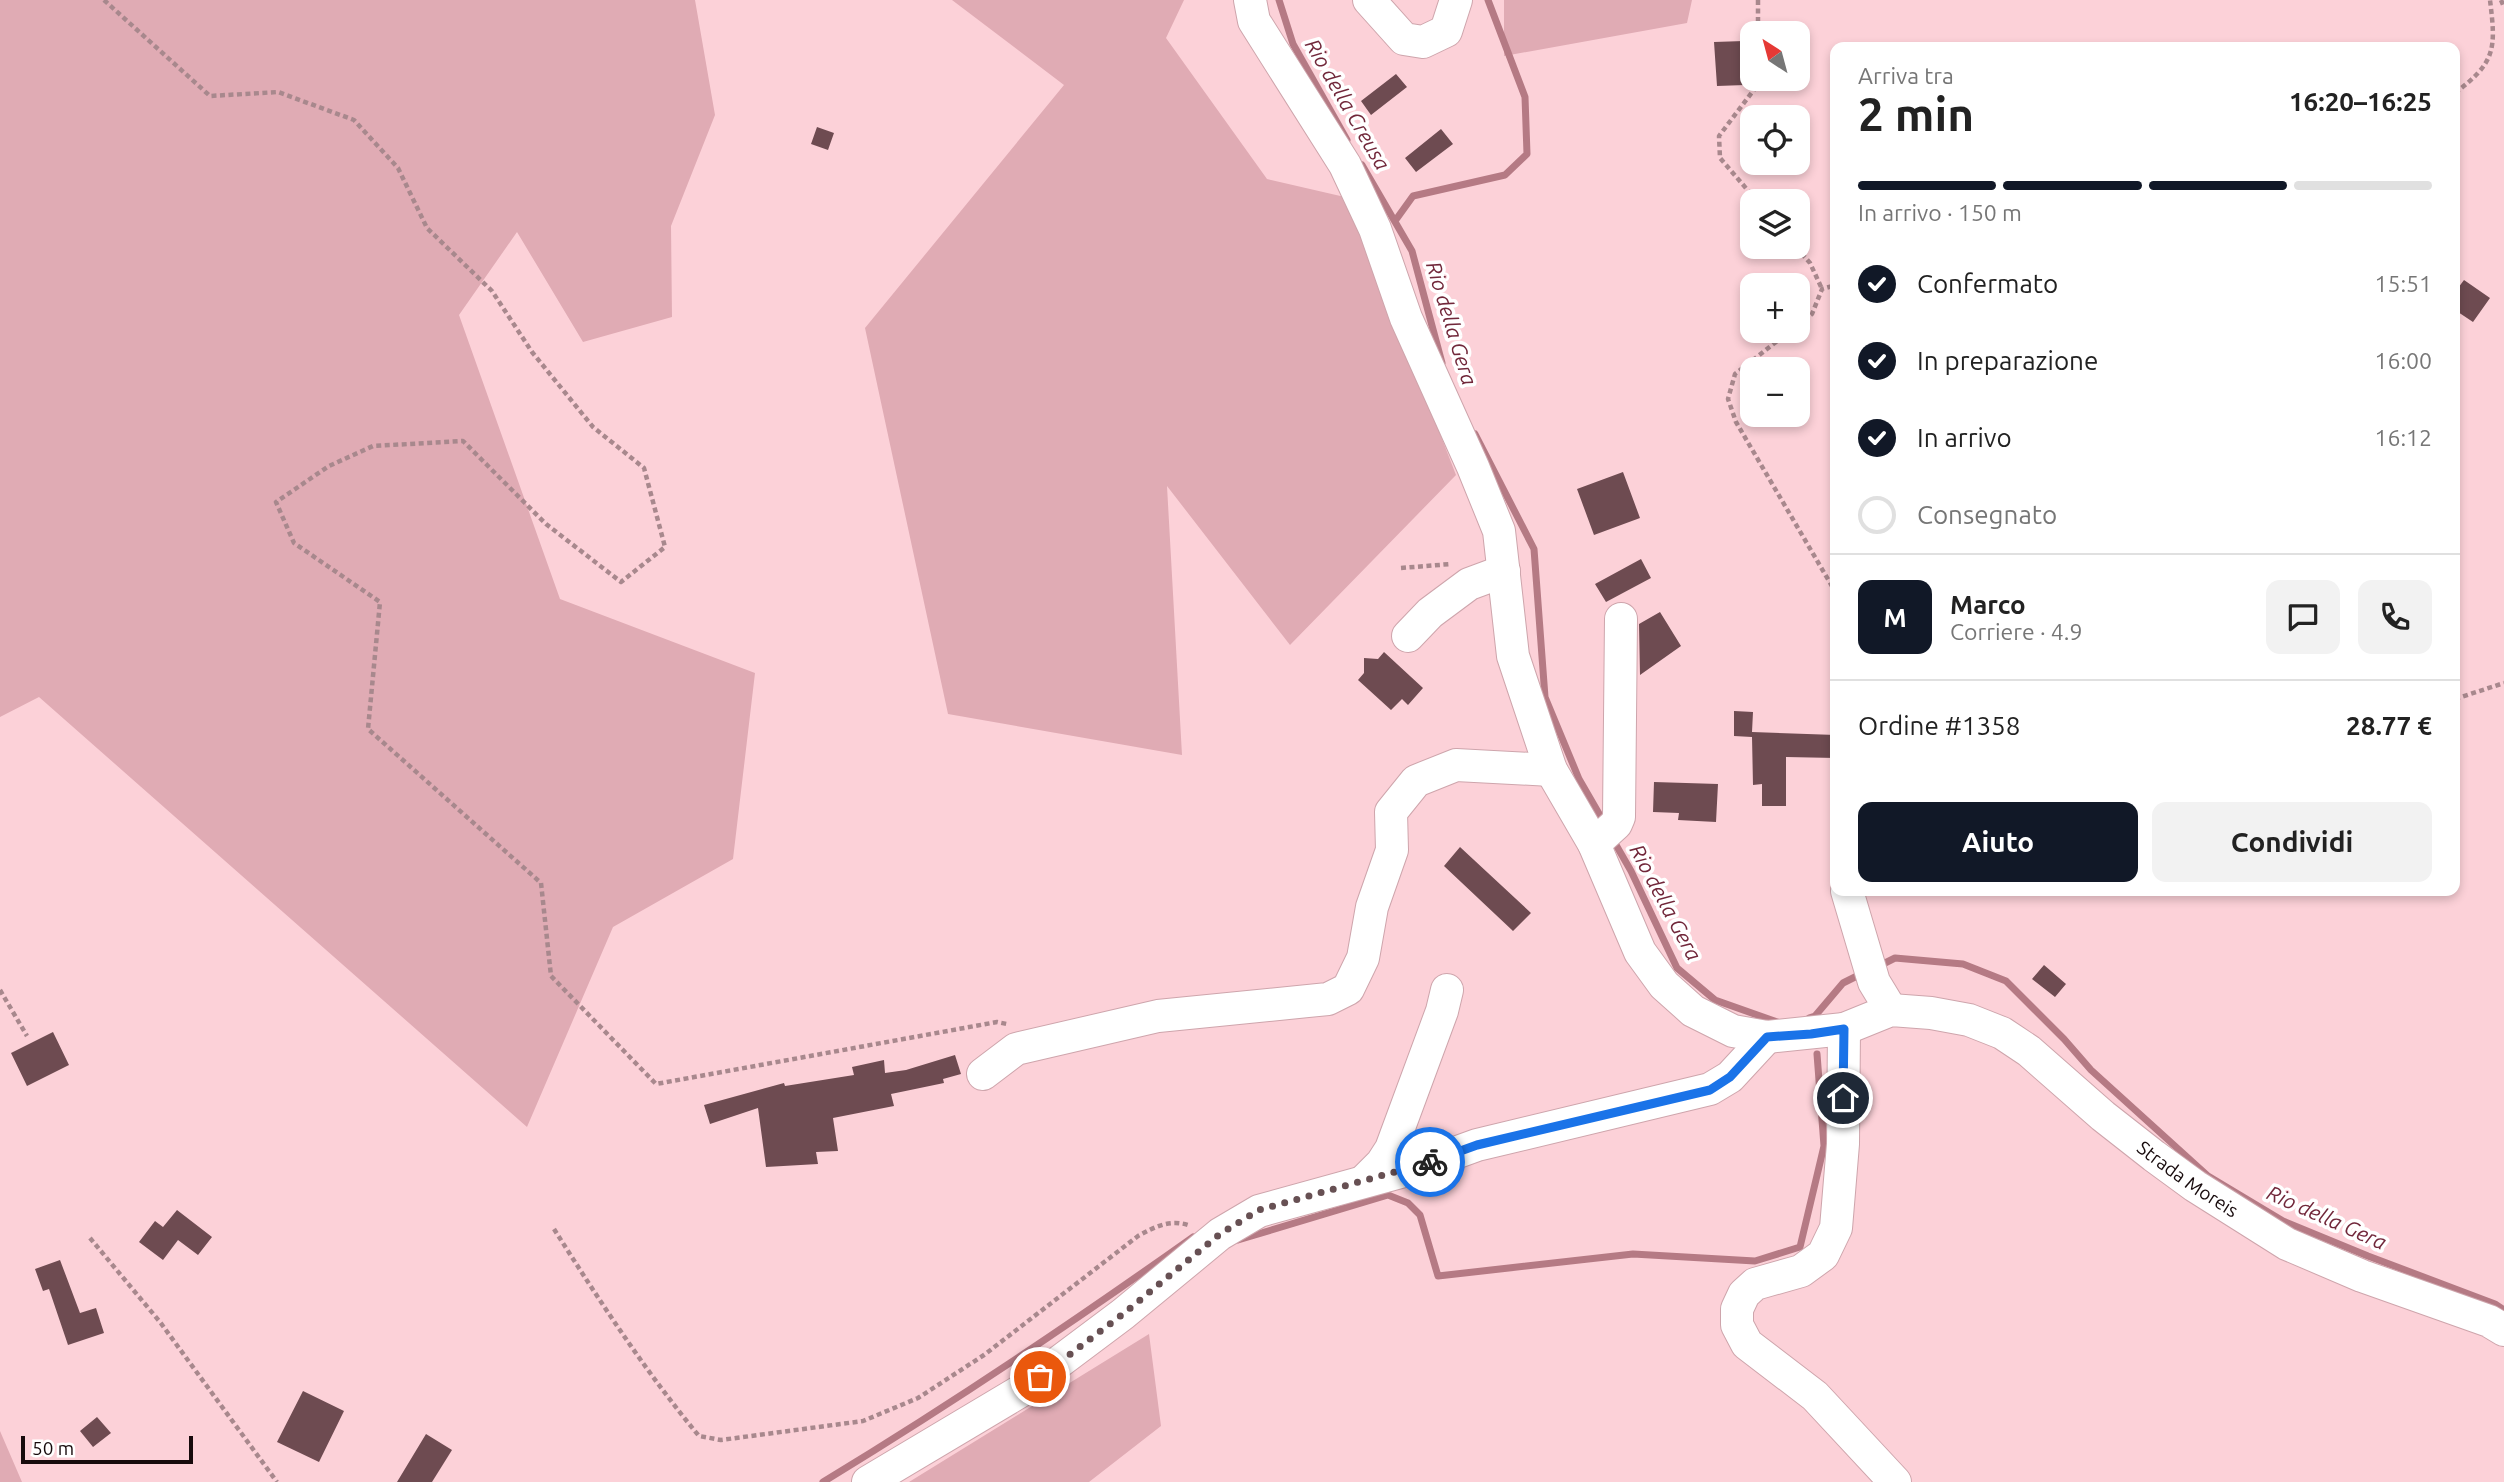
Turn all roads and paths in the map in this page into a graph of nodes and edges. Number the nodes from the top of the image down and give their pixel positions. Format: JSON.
{"nodes":[{"id":1,"x":104,"y":0,"type":"edge"},
{"id":2,"x":1250,"y":0,"type":"edge"},
{"id":3,"x":1369,"y":0,"type":"edge"},
{"id":4,"x":1456,"y":0,"type":"edge"},
{"id":5,"x":1758,"y":0,"type":"edge"},
{"id":6,"x":2490,"y":0,"type":"edge"},
{"id":7,"x":2501,"y":0,"type":"edge"},
{"id":8,"x":2504,"y":7,"type":"edge"},
{"id":9,"x":1758,"y":21,"type":"edge"},
{"id":10,"x":2460,"y":89,"type":"edge"},
{"id":11,"x":1753,"y":91,"type":"edge"},
{"id":12,"x":1747,"y":189,"type":"edge"},
{"id":13,"x":1806,"y":259,"type":"edge"},
{"id":14,"x":1830,"y":287,"type":"edge"},
{"id":15,"x":1822,"y":289,"type":"junction"},
{"id":16,"x":1810,"y":315,"type":"edge"},
{"id":17,"x":1775,"y":343,"type":"edge"},
{"id":18,"x":1504,"y":570,"type":"junction"},
{"id":19,"x":1830,"y":583,"type":"edge"},
{"id":20,"x":1621,"y":619,"type":"dead end"},
{"id":21,"x":1408,"y":636,"type":"dead end"},
{"id":22,"x":2504,"y":683,"type":"edge"},
{"id":23,"x":2460,"y":697,"type":"edge"},
{"id":24,"x":1551,"y":770,"type":"junction"},
{"id":25,"x":1605,"y":834,"type":"junction"},
{"id":26,"x":1848,"y":896,"type":"edge"},
{"id":27,"x":0,"y":990,"type":"edge"},
{"id":28,"x":1447,"y":990,"type":"dead end"},
{"id":29,"x":1891,"y":1010,"type":"junction"},
{"id":30,"x":1010,"y":1024,"type":"dead end"},
{"id":31,"x":1844,"y":1029,"type":"junction"},
{"id":32,"x":27,"y":1036,"type":"dead end"},
{"id":33,"x":1767,"y":1037,"type":"junction"},
{"id":34,"x":983,"y":1073,"type":"dead end"},
{"id":35,"x":1365,"y":1180,"type":"junction"},
{"id":36,"x":554,"y":1229,"type":"dead end"},
{"id":37,"x":1220,"y":1234,"type":"junction"},
{"id":38,"x":90,"y":1238,"type":"dead end"},
{"id":39,"x":2504,"y":1331,"type":"edge"},
{"id":40,"x":277,"y":1482,"type":"edge"},
{"id":41,"x":868,"y":1482,"type":"edge"},
{"id":42,"x":1895,"y":1482,"type":"edge"}],
"edges":[{"from":1,"to":30,"type":"path"},
{"from":2,"to":18,"type":"street"},
{"from":3,"to":4,"type":"street"},
{"from":5,"to":9,"type":"path"},
{"from":6,"to":10,"type":"path"},
{"from":7,"to":8,"type":"path"},
{"from":11,"to":12,"type":"path"},
{"from":13,"to":15,"type":"path"},
{"from":14,"to":15,"type":"path"},
{"from":15,"to":16,"type":"path"},
{"from":17,"to":19,"type":"path"},
{"from":18,"to":21,"type":"street"},
{"from":18,"to":24,"type":"street"},
{"from":20,"to":25,"type":"street"},
{"from":22,"to":23,"type":"path"},
{"from":24,"to":25,"type":"street"},
{"from":24,"to":34,"type":"street"},
{"from":25,"to":33,"type":"street"},
{"from":26,"to":29,"type":"street"},
{"from":27,"to":32,"type":"path"},
{"from":28,"to":35,"type":"street"},
{"from":29,"to":31,"type":"street"},
{"from":29,"to":39,"type":"street","name":"Strada Moreis"},
{"from":31,"to":33,"type":"street"},
{"from":31,"to":42,"type":"street"},
{"from":33,"to":35,"type":"street"},
{"from":35,"to":37,"type":"street"},
{"from":36,"to":37,"type":"path"},
{"from":37,"to":41,"type":"street"},
{"from":38,"to":40,"type":"path"}]}
